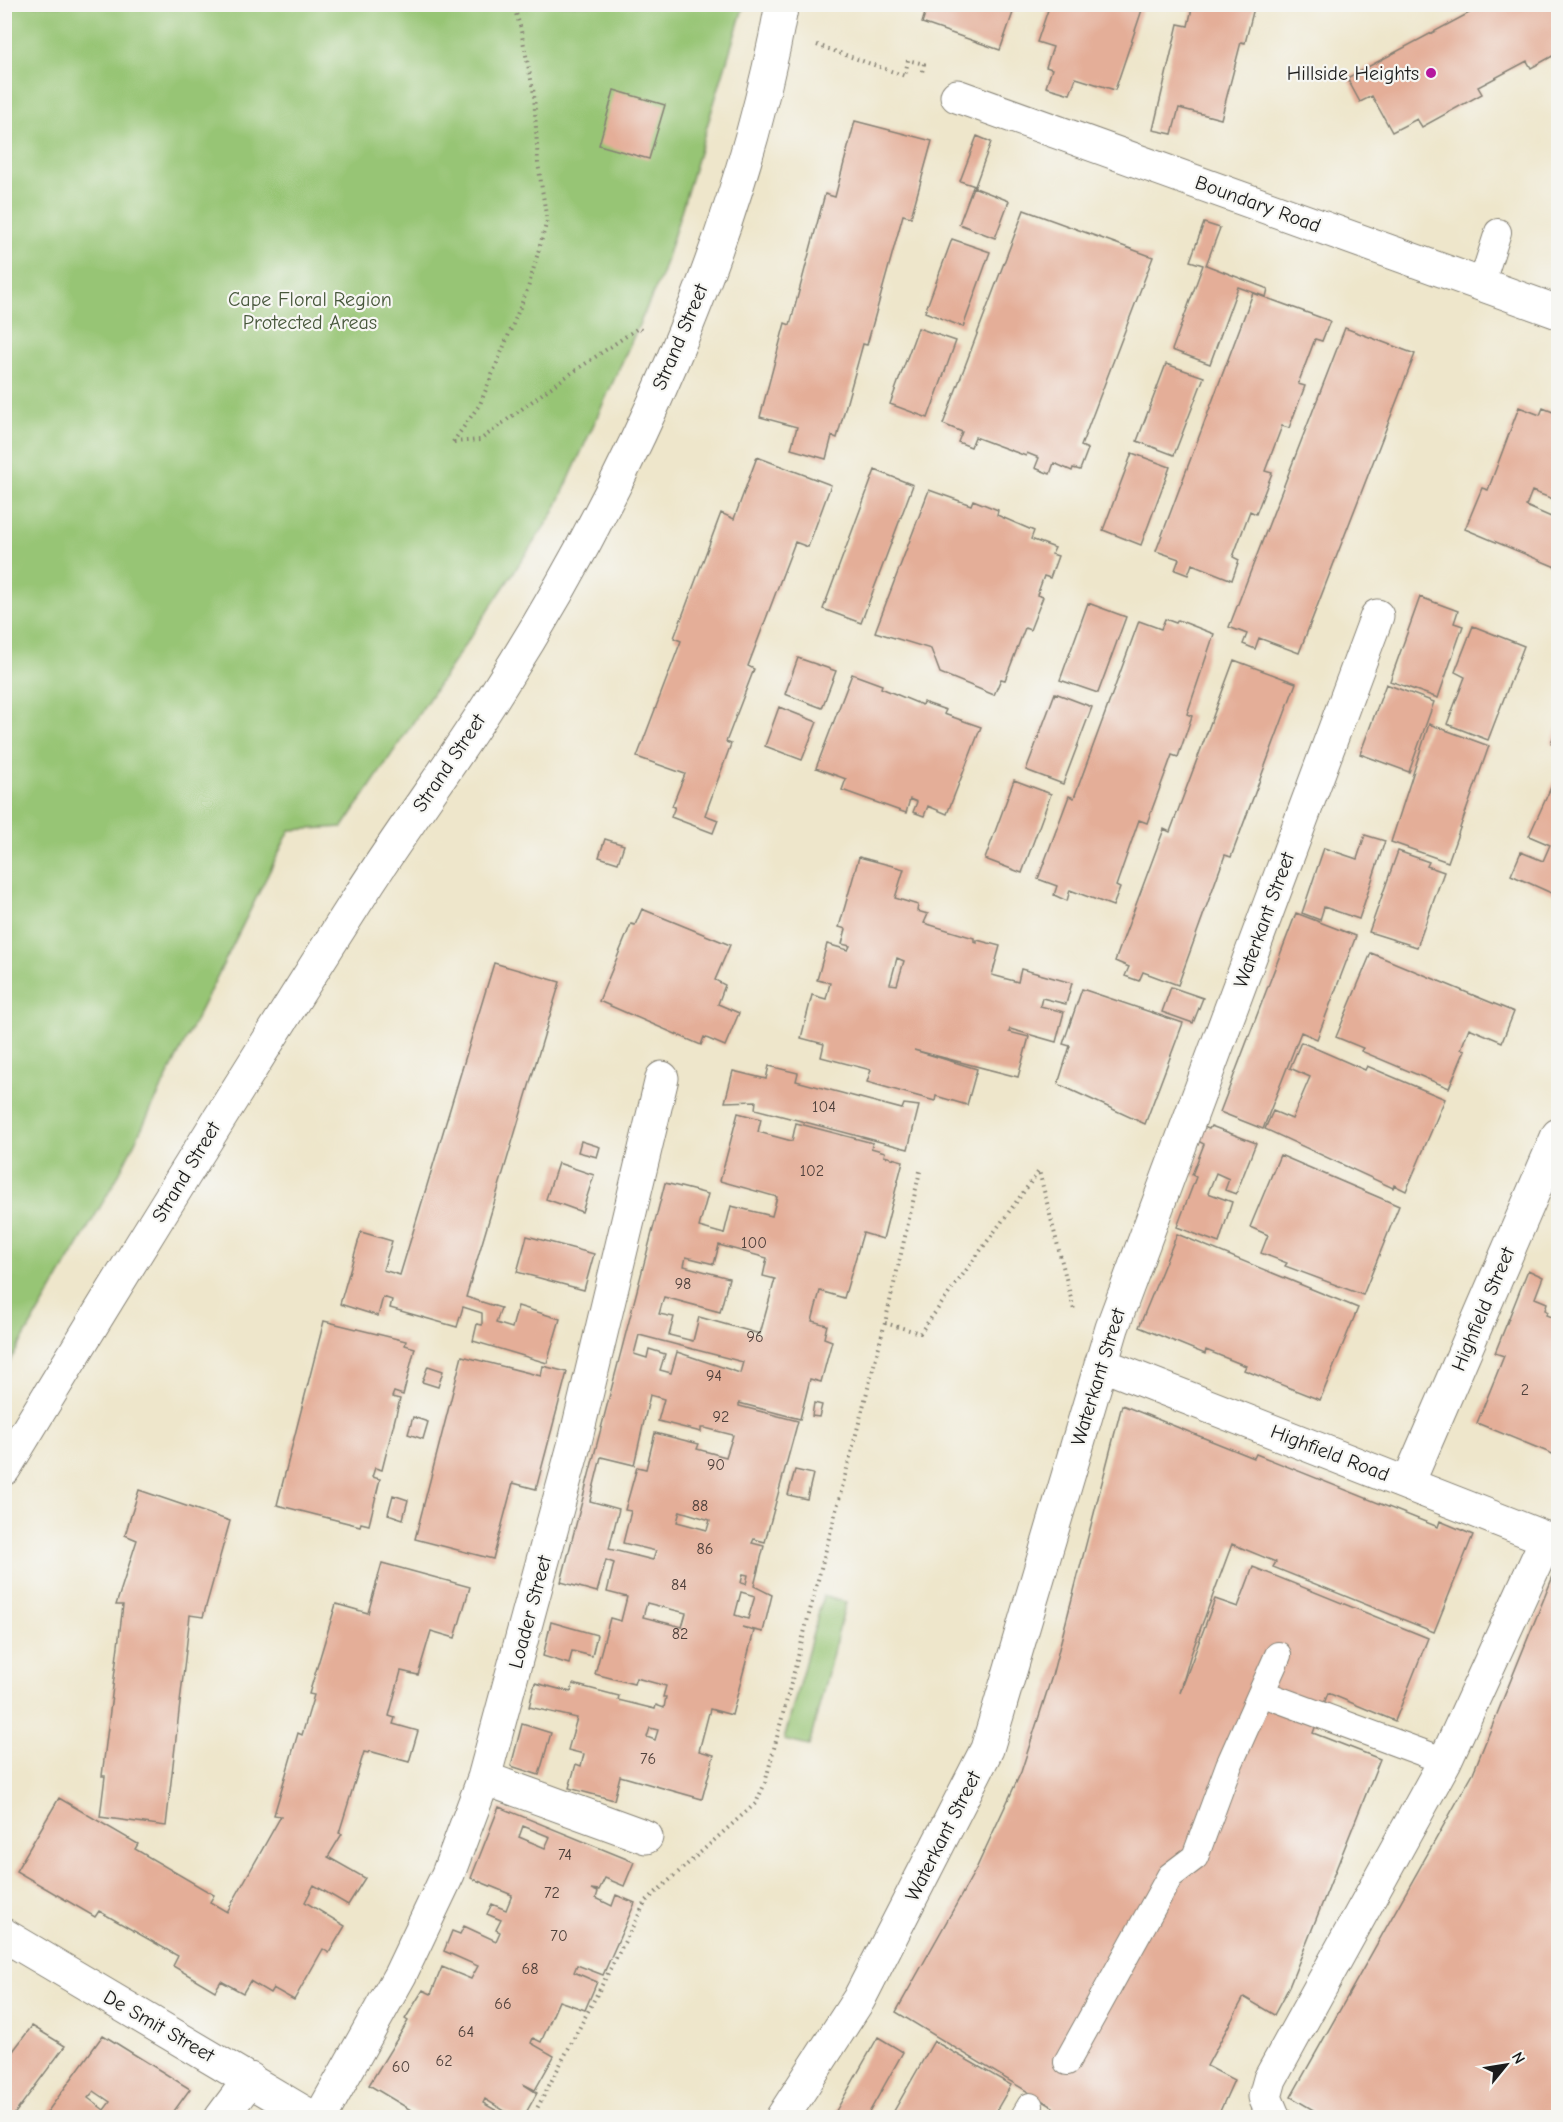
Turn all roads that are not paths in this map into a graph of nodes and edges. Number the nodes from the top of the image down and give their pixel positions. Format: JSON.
{"nodes":[{"id":1,"x":780,"y":18,"type":"edge"},
{"id":2,"x":957,"y":96,"type":"road end"},
{"id":3,"x":1498,"y":232,"type":"dead end"},
{"id":4,"x":1481,"y":285,"type":"junction"},
{"id":5,"x":1558,"y":312,"type":"edge"},
{"id":6,"x":1377,"y":616,"type":"dead end"},
{"id":7,"x":662,"y":1078,"type":"dead end"},
{"id":8,"x":1558,"y":1135,"type":"edge"},
{"id":9,"x":1101,"y":1364,"type":"junction"},
{"id":10,"x":4,"y":1469,"type":"edge"},
{"id":11,"x":1408,"y":1483,"type":"junction"},
{"id":12,"x":1553,"y":1541,"type":"edge"},
{"id":13,"x":1278,"y":1654,"type":"dead end"},
{"id":14,"x":1261,"y":1693,"type":"junction"},
{"id":15,"x":1445,"y":1761,"type":"junction"},
{"id":16,"x":484,"y":1778,"type":"junction"},
{"id":17,"x":646,"y":1837,"type":"dead end"},
{"id":18,"x":4,"y":1935,"type":"edge"},
{"id":19,"x":1067,"y":2062,"type":"dead end"},
{"id":20,"x":250,"y":2079,"type":"junction"},
{"id":21,"x":221,"y":2118,"type":"edge"},
{"id":22,"x":313,"y":2118,"type":"edge"},
{"id":23,"x":320,"y":2118,"type":"edge"},
{"id":24,"x":782,"y":2118,"type":"edge"},
{"id":25,"x":1274,"y":2118,"type":"edge"}],
"edges":[{"from":1,"to":10,"type":"street","name":"Strand Street"},
{"from":2,"to":4,"type":"street","name":"Boundary Road"},
{"from":3,"to":4,"type":"lane"},
{"from":4,"to":5,"type":"street","name":"Boundary Road"},
{"from":6,"to":9,"type":"street","name":"Waterkant Street"},
{"from":7,"to":16,"type":"street","name":"Loader Street"},
{"from":8,"to":11,"type":"street","name":"Highfield Street"},
{"from":9,"to":11,"type":"street","name":"Highfield Road"},
{"from":9,"to":24,"type":"street","name":"Waterkant Street"},
{"from":11,"to":12,"type":"street","name":"Highfield Road"},
{"from":12,"to":15,"type":"street"},
{"from":13,"to":14,"type":"lane"},
{"from":14,"to":15,"type":"lane"},
{"from":14,"to":19,"type":"lane"},
{"from":15,"to":25,"type":"street"},
{"from":16,"to":17,"type":"street"},
{"from":16,"to":23,"type":"street","name":"Loader Street"},
{"from":18,"to":20,"type":"street","name":"De Smit Street"},
{"from":20,"to":21,"type":"street"},
{"from":20,"to":22,"type":"street","name":"De Smit Street"}]}
